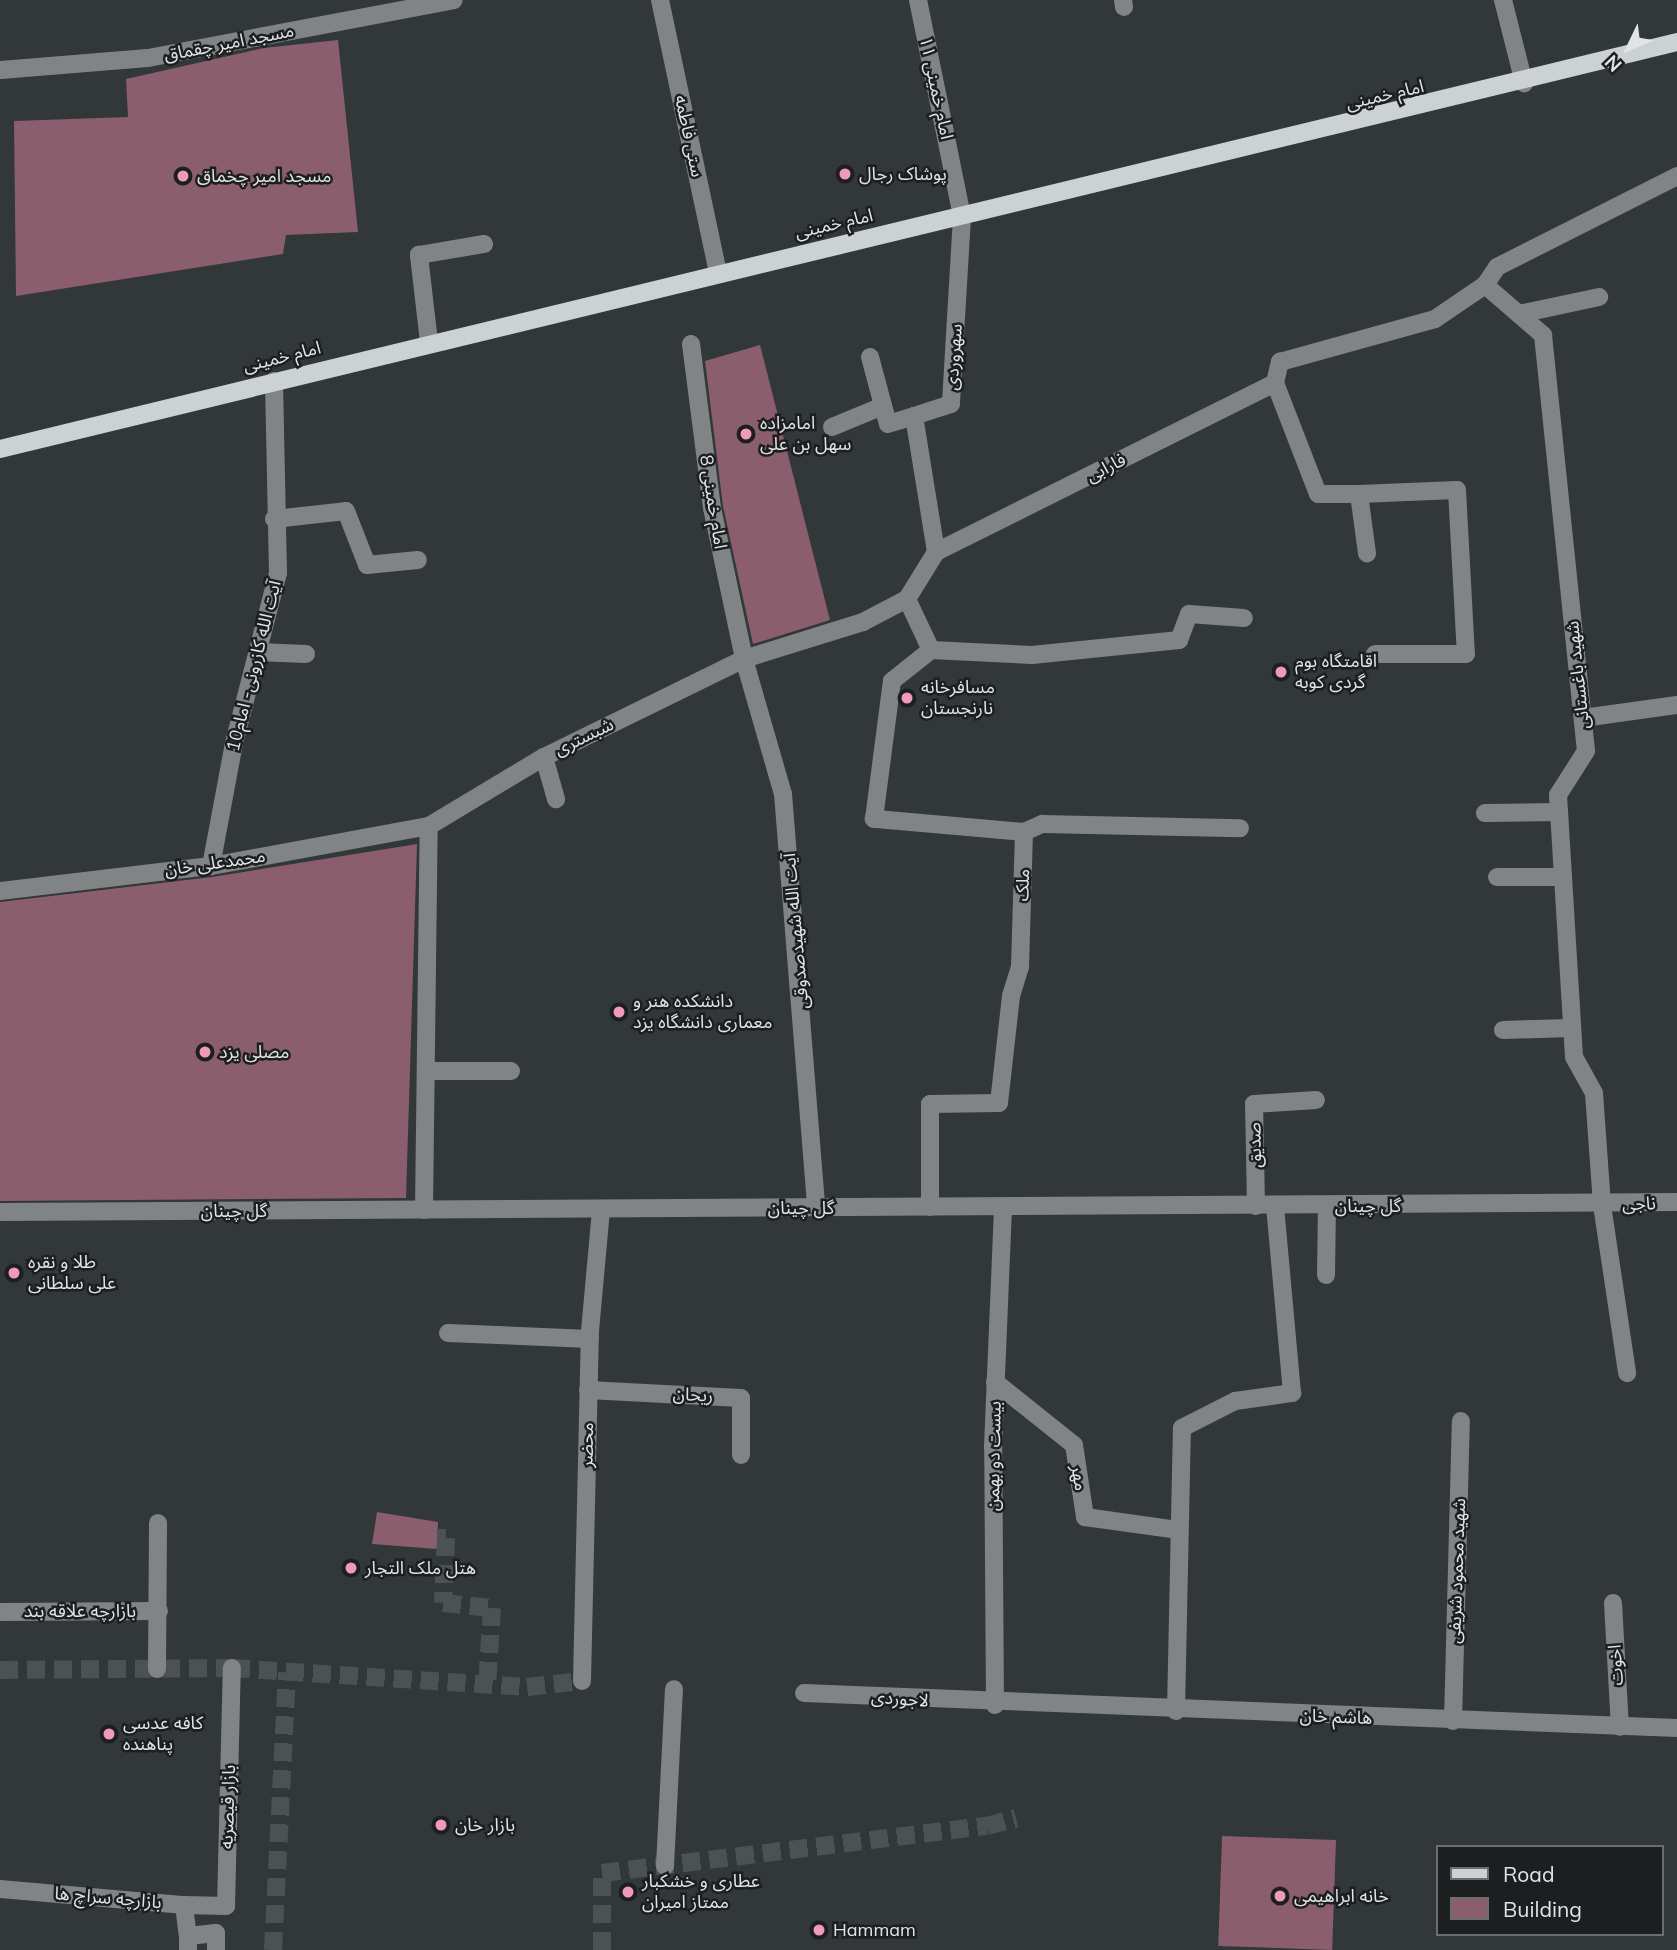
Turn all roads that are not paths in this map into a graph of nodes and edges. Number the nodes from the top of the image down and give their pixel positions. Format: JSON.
{"nodes":[{"id":1,"x":454,"y":0,"type":"edge"},
{"id":2,"x":660,"y":0,"type":"edge"},
{"id":3,"x":918,"y":0,"type":"edge"},
{"id":4,"x":1503,"y":0,"type":"edge"},
{"id":5,"x":1677,"y":42,"type":"edge"},
{"id":6,"x":1,"y":70,"type":"edge"},
{"id":7,"x":1524,"y":83,"type":"junction"},
{"id":8,"x":1677,"y":176,"type":"edge"},
{"id":9,"x":962,"y":217,"type":"junction"},
{"id":10,"x":484,"y":244,"type":"dead end"},
{"id":11,"x":718,"y":272,"type":"junction"},
{"id":12,"x":1485,"y":285,"type":"junction"},
{"id":13,"x":1599,"y":296,"type":"dead end"},
{"id":14,"x":1519,"y":314,"type":"junction"},
{"id":15,"x":429,"y":342,"type":"junction"},
{"id":16,"x":691,"y":344,"type":"dead end"},
{"id":17,"x":870,"y":356,"type":"dead end"},
{"id":18,"x":274,"y":381,"type":"junction"},
{"id":19,"x":1275,"y":383,"type":"junction"},
{"id":20,"x":883,"y":406,"type":"junction"},
{"id":21,"x":914,"y":416,"type":"junction"},
{"id":22,"x":832,"y":427,"type":"dead end"},
{"id":23,"x":0,"y":449,"type":"edge"},
{"id":24,"x":1359,"y":494,"type":"junction"},
{"id":25,"x":274,"y":519,"type":"junction"},
{"id":26,"x":936,"y":552,"type":"junction"},
{"id":27,"x":1367,"y":553,"type":"dead end"},
{"id":28,"x":418,"y":560,"type":"dead end"},
{"id":29,"x":907,"y":599,"type":"junction"},
{"id":30,"x":1244,"y":618,"type":"dead end"},
{"id":31,"x":931,"y":650,"type":"junction"},
{"id":32,"x":257,"y":652,"type":"junction"},
{"id":33,"x":306,"y":654,"type":"dead end"},
{"id":34,"x":1375,"y":654,"type":"dead end"},
{"id":35,"x":744,"y":659,"type":"junction"},
{"id":36,"x":1677,"y":705,"type":"edge"},
{"id":37,"x":1583,"y":718,"type":"junction"},
{"id":38,"x":544,"y":757,"type":"junction"},
{"id":39,"x":556,"y":799,"type":"dead end"},
{"id":40,"x":1559,"y":812,"type":"junction"},
{"id":41,"x":1485,"y":813,"type":"dead end"},
{"id":42,"x":429,"y":826,"type":"junction"},
{"id":43,"x":1240,"y":828,"type":"dead end"},
{"id":44,"x":1024,"y":832,"type":"junction"},
{"id":45,"x":211,"y":866,"type":"junction"},
{"id":46,"x":1497,"y":877,"type":"dead end"},
{"id":47,"x":1563,"y":877,"type":"junction"},
{"id":48,"x":0,"y":891,"type":"edge"},
{"id":49,"x":1572,"y":1028,"type":"junction"},
{"id":50,"x":1503,"y":1030,"type":"dead end"},
{"id":51,"x":426,"y":1071,"type":"junction"},
{"id":52,"x":512,"y":1071,"type":"dead end"},
{"id":53,"x":1317,"y":1100,"type":"dead end"},
{"id":54,"x":1677,"y":1202,"type":"edge"},
{"id":55,"x":1602,"y":1205,"type":"junction"},
{"id":56,"x":1256,"y":1206,"type":"junction"},
{"id":57,"x":1275,"y":1206,"type":"junction"},
{"id":58,"x":1327,"y":1206,"type":"junction"},
{"id":59,"x":1003,"y":1207,"type":"junction"},
{"id":60,"x":816,"y":1208,"type":"junction"},
{"id":61,"x":930,"y":1208,"type":"junction"},
{"id":62,"x":601,"y":1209,"type":"junction"},
{"id":63,"x":424,"y":1210,"type":"junction"},
{"id":64,"x":0,"y":1212,"type":"edge"},
{"id":65,"x":1326,"y":1275,"type":"dead end"},
{"id":66,"x":448,"y":1333,"type":"dead end"},
{"id":67,"x":590,"y":1339,"type":"junction"},
{"id":68,"x":1627,"y":1373,"type":"dead end"},
{"id":69,"x":995,"y":1382,"type":"junction"},
{"id":70,"x":588,"y":1390,"type":"junction"},
{"id":71,"x":1461,"y":1421,"type":"dead end"},
{"id":72,"x":741,"y":1455,"type":"dead end"},
{"id":73,"x":158,"y":1523,"type":"dead end"},
{"id":74,"x":1179,"y":1530,"type":"junction"},
{"id":75,"x":1613,"y":1603,"type":"dead end"},
{"id":76,"x":159,"y":1611,"type":"junction"},
{"id":77,"x":0,"y":1612,"type":"edge"},
{"id":78,"x":232,"y":1668,"type":"dead end"},
{"id":79,"x":157,"y":1669,"type":"dead end"},
{"id":80,"x":582,"y":1681,"type":"dead end"},
{"id":81,"x":674,"y":1689,"type":"dead end"},
{"id":82,"x":804,"y":1693,"type":"dead end"},
{"id":83,"x":995,"y":1705,"type":"junction"},
{"id":84,"x":1176,"y":1711,"type":"junction"},
{"id":85,"x":1453,"y":1721,"type":"junction"},
{"id":86,"x":1620,"y":1727,"type":"junction"},
{"id":87,"x":1677,"y":1728,"type":"edge"},
{"id":88,"x":666,"y":1866,"type":"dead end"},
{"id":89,"x":0,"y":1889,"type":"edge"},
{"id":90,"x":184,"y":1905,"type":"junction"},
{"id":91,"x":188,"y":1943,"type":"edge"},
{"id":92,"x":216,"y":1950,"type":"edge"}],
"edges":[{"from":1,"to":6,"type":"street","name":"مسجد امیر چقماق"},
{"from":2,"to":11,"type":"street","name":"ستی فاطمه"},
{"from":3,"to":9,"type":"street","name":"امام خمینی ۱۱"},
{"from":4,"to":7,"type":"street"},
{"from":5,"to":7,"type":"main road","name":"امام خمینی"},
{"from":7,"to":9,"type":"main road","name":"امام خمینی"},
{"from":8,"to":12,"type":"street"},
{"from":9,"to":11,"type":"main road","name":"امام خمینی"},
{"from":9,"to":21,"type":"street","name":"سهروردی"},
{"from":10,"to":15,"type":"street"},
{"from":11,"to":15,"type":"main road","name":"امام خمینی"},
{"from":12,"to":14,"type":"street","name":"شهید باغستانی"},
{"from":12,"to":19,"type":"street","name":"فارابی"},
{"from":13,"to":14,"type":"street"},
{"from":14,"to":37,"type":"street","name":"شهید باغستانی"},
{"from":15,"to":18,"type":"main road","name":"امام خمینی"},
{"from":16,"to":35,"type":"street","name":"امام خمینی 8"},
{"from":17,"to":20,"type":"street"},
{"from":18,"to":23,"type":"main road","name":"امام خمینی"},
{"from":18,"to":25,"type":"street","name":"آیت الله کازرونی- امام10"},
{"from":19,"to":24,"type":"street"},
{"from":19,"to":26,"type":"street","name":"فارابی"},
{"from":20,"to":21,"type":"street"},
{"from":20,"to":22,"type":"street"},
{"from":21,"to":26,"type":"street"},
{"from":24,"to":27,"type":"street"},
{"from":24,"to":34,"type":"street"},
{"from":25,"to":28,"type":"street"},
{"from":25,"to":32,"type":"street","name":"آیت الله کازرونی- امام10"},
{"from":26,"to":29,"type":"street"},
{"from":29,"to":31,"type":"street"},
{"from":29,"to":35,"type":"street","name":"شبستری"},
{"from":30,"to":31,"type":"street"},
{"from":31,"to":44,"type":"street"},
{"from":32,"to":33,"type":"street"},
{"from":32,"to":45,"type":"street","name":"آیت الله کازرونی- امام10"},
{"from":35,"to":38,"type":"street","name":"شبستری"},
{"from":35,"to":60,"type":"street","name":"آیت الله شهیدصدوقی"},
{"from":36,"to":37,"type":"street"},
{"from":37,"to":40,"type":"street","name":"شهید باغستانی"},
{"from":38,"to":39,"type":"street"},
{"from":38,"to":42,"type":"street","name":"شبستری"},
{"from":40,"to":41,"type":"street"},
{"from":40,"to":47,"type":"street","name":"شهید باغستانی"},
{"from":42,"to":45,"type":"street","name":"محمدعلی خان"},
{"from":42,"to":51,"type":"street"},
{"from":43,"to":44,"type":"street"},
{"from":44,"to":61,"type":"street","name":"ملک"},
{"from":45,"to":48,"type":"street","name":"محمدعلی خان"},
{"from":46,"to":47,"type":"street"},
{"from":47,"to":49,"type":"street","name":"شهید باغستانی"},
{"from":49,"to":50,"type":"street"},
{"from":49,"to":55,"type":"street","name":"شهید باغستانی"},
{"from":51,"to":52,"type":"street"},
{"from":51,"to":63,"type":"street"},
{"from":53,"to":56,"type":"street","name":"صدیق"},
{"from":54,"to":55,"type":"street","name":"ناجی"},
{"from":55,"to":58,"type":"street","name":"گل چینان"},
{"from":55,"to":68,"type":"street","name":"شهید باغستانی"},
{"from":56,"to":57,"type":"street","name":"گل چینان"},
{"from":56,"to":59,"type":"street","name":"گل چینان"},
{"from":57,"to":58,"type":"street","name":"گل چینان"},
{"from":57,"to":74,"type":"street"},
{"from":58,"to":65,"type":"street"},
{"from":59,"to":61,"type":"street","name":"گل چینان"},
{"from":59,"to":69,"type":"street","name":"بیست دو بهمن"},
{"from":60,"to":61,"type":"street","name":"گل چینان"},
{"from":60,"to":62,"type":"street","name":"گل چینان"},
{"from":62,"to":63,"type":"street","name":"گل چینان"},
{"from":62,"to":67,"type":"street","name":"محضر"},
{"from":63,"to":64,"type":"street","name":"گل چینان"},
{"from":66,"to":67,"type":"street"},
{"from":67,"to":70,"type":"street","name":"محضر"},
{"from":69,"to":74,"type":"street","name":"مهر"},
{"from":69,"to":83,"type":"street","name":"بیست دو بهمن"},
{"from":70,"to":72,"type":"street","name":"ریحان"},
{"from":70,"to":80,"type":"street","name":"محضر"},
{"from":71,"to":85,"type":"street","name":"شهید محمود شریفی"},
{"from":73,"to":76,"type":"street"},
{"from":74,"to":84,"type":"street"},
{"from":75,"to":86,"type":"street","name":"اخوت"},
{"from":76,"to":77,"type":"street","name":"بازارچه علاقه بند"},
{"from":76,"to":79,"type":"street"},
{"from":78,"to":90,"type":"street","name":"بازار قیصریه"},
{"from":81,"to":88,"type":"street"},
{"from":82,"to":83,"type":"street","name":"لاجوردی"},
{"from":83,"to":84,"type":"street","name":"هاشم خان"},
{"from":84,"to":85,"type":"street","name":"هاشم خان"},
{"from":85,"to":86,"type":"street","name":"هاشم خان"},
{"from":86,"to":87,"type":"street","name":"هاشم خان"},
{"from":89,"to":90,"type":"street","name":"بازارچه سراچ ها"},
{"from":90,"to":91,"type":"street","name":"بازارچه سراچ ها"},
{"from":91,"to":92,"type":"street"}]}
